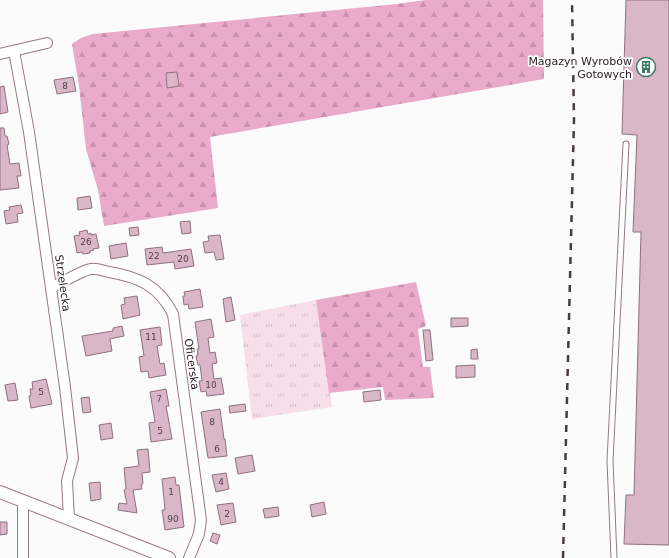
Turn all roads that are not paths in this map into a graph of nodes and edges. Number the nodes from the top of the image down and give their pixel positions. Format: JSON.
{"nodes":[{"id":1,"x":47,"y":43,"type":"dead end"},
{"id":2,"x":14,"y":51,"type":"junction"},
{"id":3,"x":0,"y":54,"type":"edge"},
{"id":4,"x":626,"y":144,"type":"dead end"},
{"id":5,"x":51,"y":288,"type":"junction"},
{"id":6,"x":0,"y":492,"type":"edge"},
{"id":7,"x":23,"y":501,"type":"junction"},
{"id":8,"x":68,"y":519,"type":"junction"},
{"id":9,"x":22,"y":558,"type":"edge"},
{"id":10,"x":169,"y":558,"type":"edge"},
{"id":11,"x":189,"y":558,"type":"edge"},
{"id":12,"x":614,"y":558,"type":"edge"}],
"edges":[{"from":1,"to":2,"type":"street"},
{"from":2,"to":3,"type":"street"},
{"from":2,"to":5,"type":"street","name":"Strzelecka"},
{"from":4,"to":12,"type":"lane"},
{"from":5,"to":8,"type":"street","name":"Strzelecka"},
{"from":5,"to":11,"type":"street","name":"Oficerska"},
{"from":6,"to":7,"type":"street"},
{"from":7,"to":8,"type":"street"},
{"from":7,"to":9,"type":"street"},
{"from":8,"to":10,"type":"street"}]}
